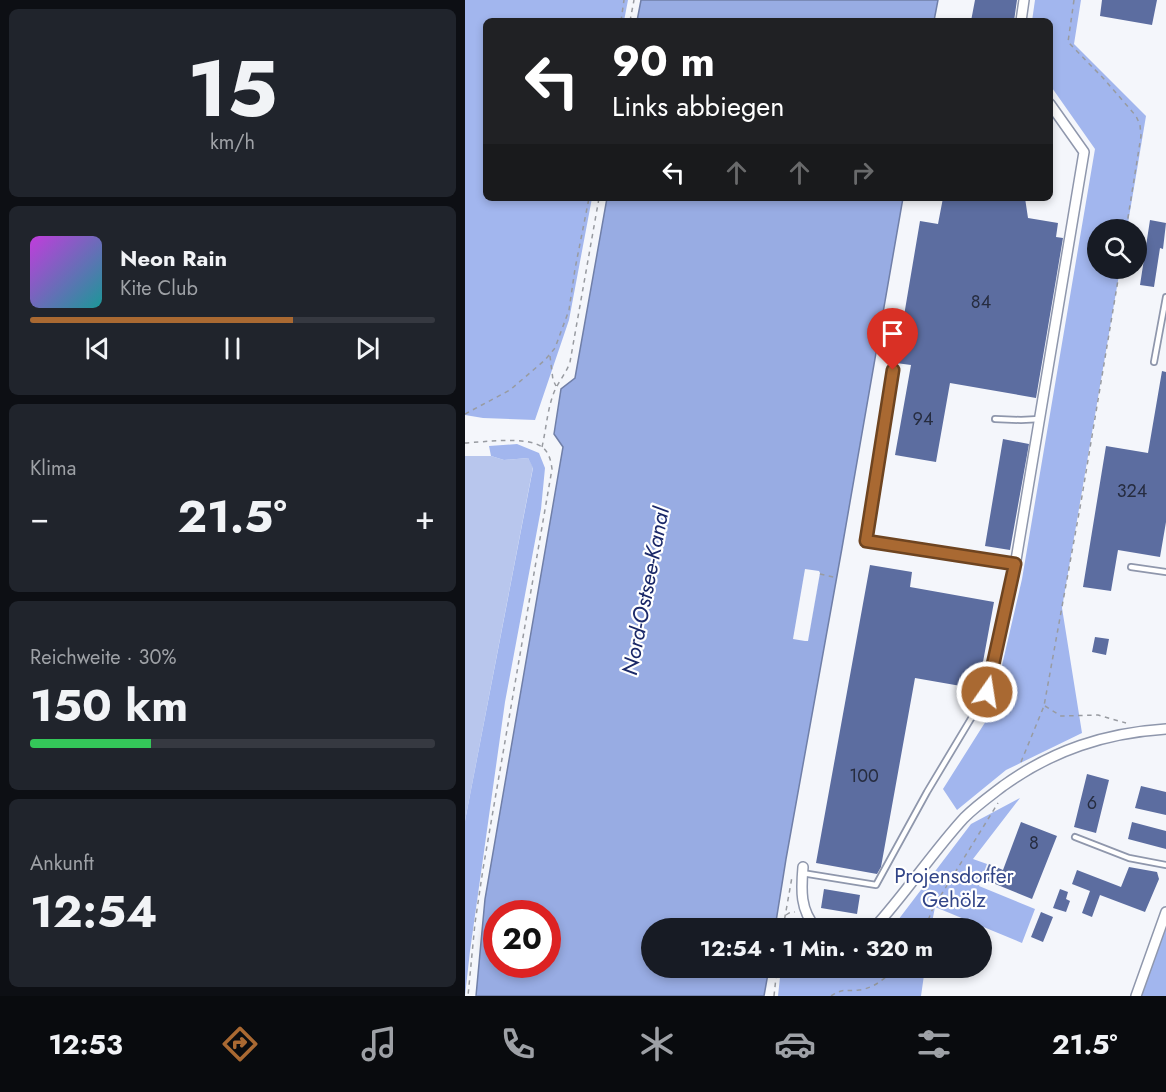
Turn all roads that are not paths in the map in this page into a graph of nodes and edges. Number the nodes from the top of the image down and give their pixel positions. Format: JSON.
{"nodes":[{"id":1,"x":1024,"y":0,"type":"edge"},
{"id":2,"x":1021,"y":18,"type":"edge"},
{"id":3,"x":1053,"y":108,"type":"edge"},
{"id":4,"x":1166,"y":297,"type":"edge"},
{"id":5,"x":1154,"y":362,"type":"dead end"},
{"id":6,"x":893,"y":370,"type":"dead end"},
{"id":7,"x":1040,"y":418,"type":"junction"},
{"id":8,"x":995,"y":420,"type":"dead end"},
{"id":9,"x":1015,"y":564,"type":"junction"},
{"id":10,"x":1131,"y":567,"type":"dead end"},
{"id":11,"x":1166,"y":572,"type":"edge"},
{"id":12,"x":1013,"y":578,"type":"joint"},
{"id":13,"x":1166,"y":729,"type":"edge"},
{"id":14,"x":1075,"y":837,"type":"dead end"},
{"id":15,"x":1166,"y":865,"type":"edge"},
{"id":16,"x":800,"y":870,"type":"joint"},
{"id":17,"x":1166,"y":912,"type":"edge"},
{"id":18,"x":808,"y":918,"type":"edge"},
{"id":19,"x":882,"y":918,"type":"edge"},
{"id":20,"x":1136,"y":996,"type":"edge"}],
"edges":[{"from":1,"to":2,"type":"street"},
{"from":3,"to":7,"type":"street"},
{"from":4,"to":5,"type":"lane"},
{"from":6,"to":9,"type":"street"},
{"from":7,"to":8,"type":"lane"},
{"from":7,"to":9,"type":"street"},
{"from":9,"to":12,"type":"street"},
{"from":10,"to":11,"type":"lane"},
{"from":12,"to":16,"type":"lane"},
{"from":13,"to":19,"type":"street"},
{"from":14,"to":15,"type":"lane"},
{"from":16,"to":18,"type":"street"},
{"from":17,"to":20,"type":"street"}]}
